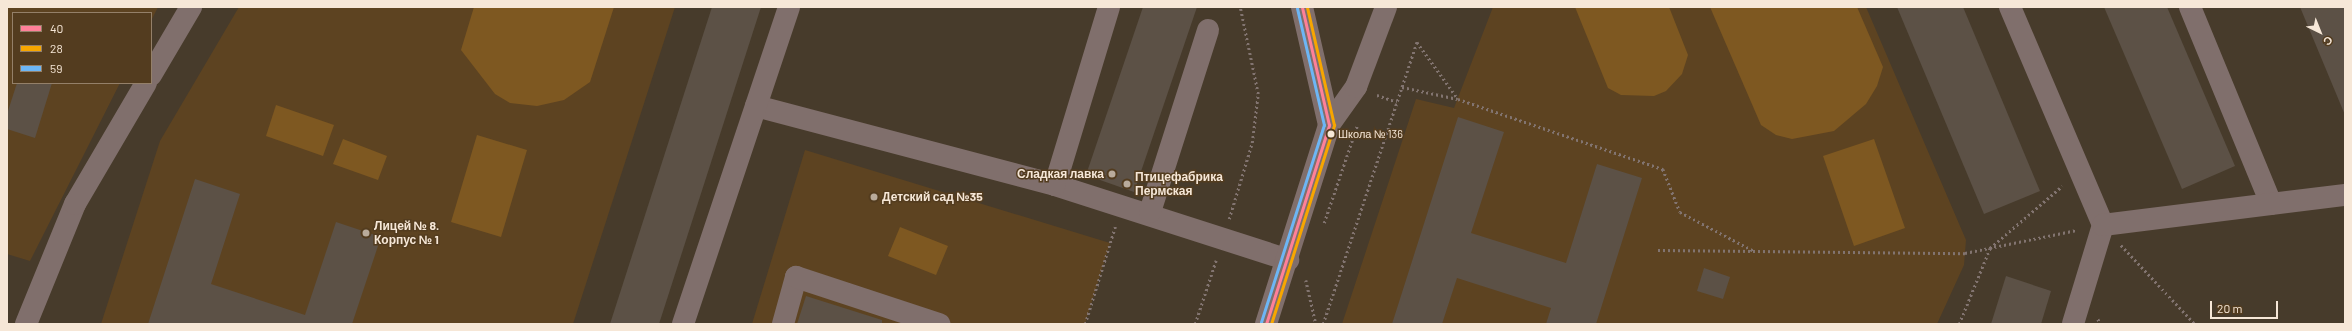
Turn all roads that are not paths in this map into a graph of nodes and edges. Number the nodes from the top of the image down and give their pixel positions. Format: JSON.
{"nodes":[{"id":1,"x":191,"y":7,"type":"edge"},
{"id":2,"x":789,"y":7,"type":"edge"},
{"id":3,"x":1109,"y":7,"type":"edge"},
{"id":4,"x":1302,"y":7,"type":"edge"},
{"id":5,"x":1386,"y":7,"type":"edge"},
{"id":6,"x":2010,"y":7,"type":"edge"},
{"id":7,"x":2190,"y":7,"type":"edge"},
{"id":8,"x":1208,"y":30,"type":"dead end"},
{"id":9,"x":152,"y":73,"type":"edge"},
{"id":10,"x":145,"y":84,"type":"edge"},
{"id":11,"x":756,"y":106,"type":"junction"},
{"id":12,"x":1329,"y":125,"type":"junction"},
{"id":13,"x":1055,"y":184,"type":"junction"},
{"id":14,"x":2345,"y":194,"type":"edge"},
{"id":15,"x":2271,"y":204,"type":"junction"},
{"id":16,"x":1150,"y":212,"type":"junction"},
{"id":17,"x":2103,"y":225,"type":"junction"},
{"id":18,"x":1288,"y":260,"type":"junction"},
{"id":19,"x":26,"y":324,"type":"edge"},
{"id":20,"x":683,"y":324,"type":"edge"},
{"id":21,"x":783,"y":324,"type":"edge"},
{"id":22,"x":939,"y":324,"type":"edge"},
{"id":23,"x":1266,"y":324,"type":"edge"},
{"id":24,"x":2073,"y":324,"type":"edge"}],
"edges":[{"from":1,"to":9,"type":"street"},
{"from":2,"to":11,"type":"street"},
{"from":3,"to":13,"type":"street"},
{"from":4,"to":12,"type":"street"},
{"from":5,"to":12,"type":"street"},
{"from":6,"to":17,"type":"street"},
{"from":7,"to":15,"type":"street"},
{"from":8,"to":16,"type":"street"},
{"from":10,"to":19,"type":"street"},
{"from":11,"to":13,"type":"street"},
{"from":11,"to":20,"type":"street"},
{"from":12,"to":18,"type":"street"},
{"from":13,"to":16,"type":"street"},
{"from":14,"to":15,"type":"street"},
{"from":15,"to":17,"type":"street"},
{"from":16,"to":18,"type":"street"},
{"from":17,"to":24,"type":"street"},
{"from":18,"to":23,"type":"street"},
{"from":21,"to":22,"type":"street"}]}
